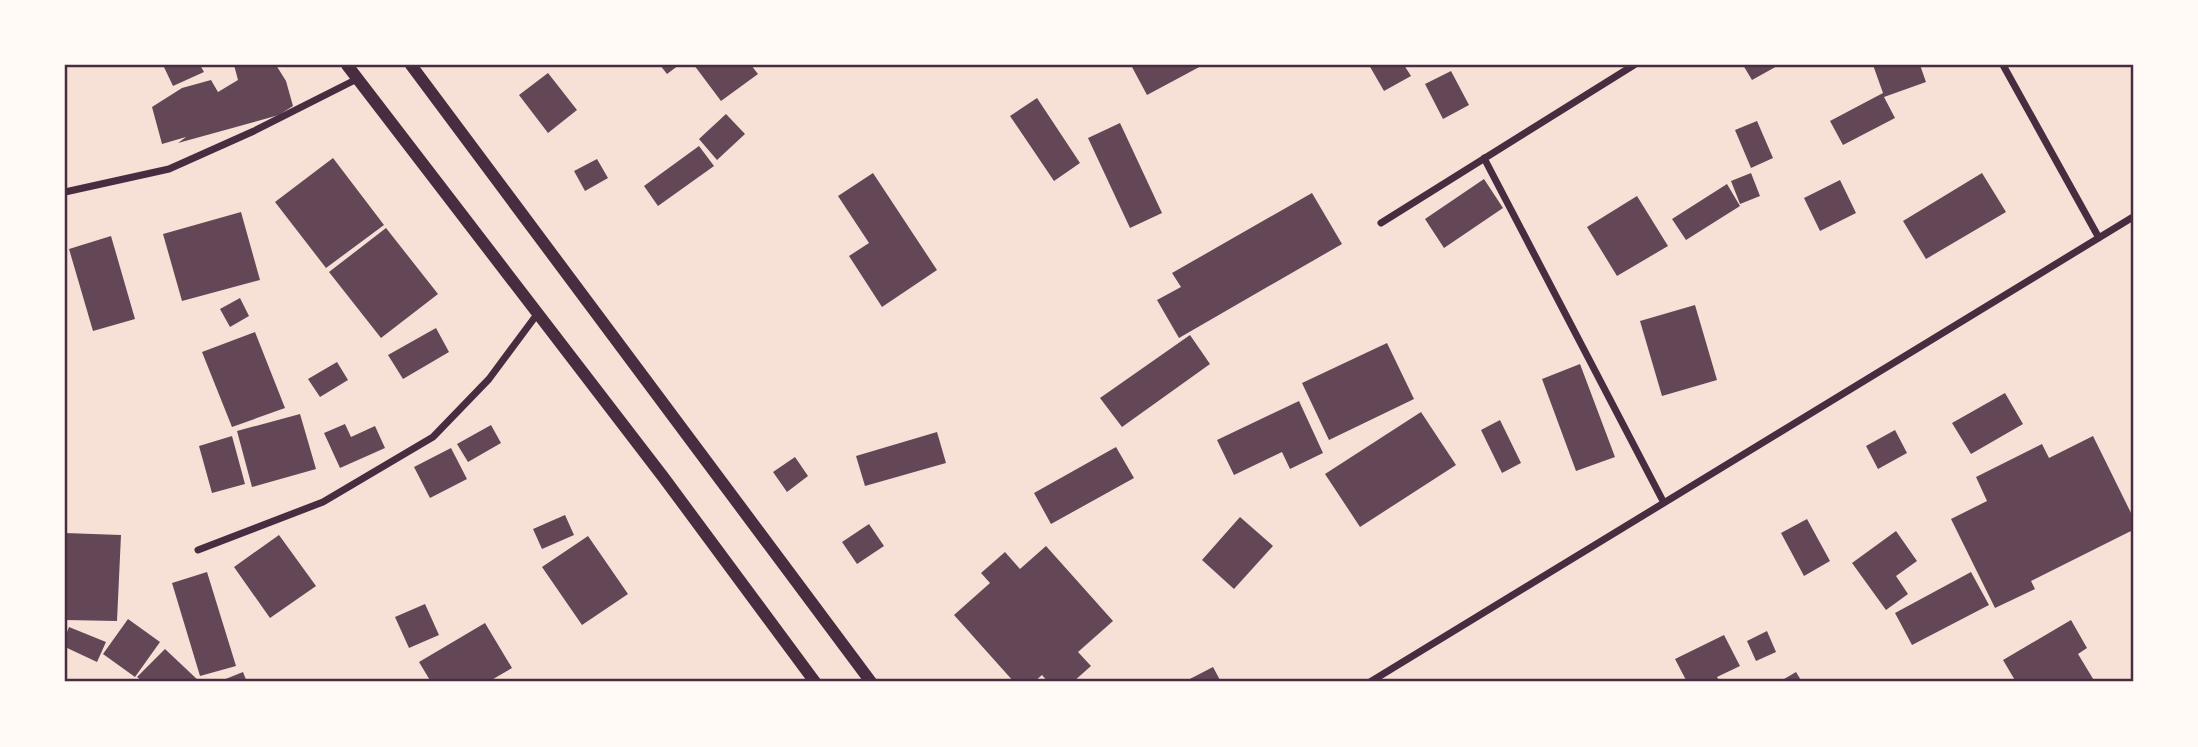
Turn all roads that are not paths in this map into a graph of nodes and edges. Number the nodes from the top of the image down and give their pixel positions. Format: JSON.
{"nodes":[{"id":1,"x":347,"y":65,"type":"edge"},
{"id":2,"x":411,"y":65,"type":"edge"},
{"id":3,"x":1634,"y":65,"type":"edge"},
{"id":4,"x":2003,"y":65,"type":"edge"},
{"id":5,"x":357,"y":79,"type":"junction"},
{"id":6,"x":1484,"y":158,"type":"junction"},
{"id":7,"x":65,"y":192,"type":"edge"},
{"id":8,"x":2133,"y":217,"type":"edge"},
{"id":9,"x":1381,"y":223,"type":"dead end"},
{"id":10,"x":2099,"y":238,"type":"junction"},
{"id":11,"x":537,"y":313,"type":"junction"},
{"id":12,"x":1664,"y":503,"type":"junction"},
{"id":13,"x":198,"y":550,"type":"dead end"},
{"id":14,"x":815,"y":682,"type":"edge"},
{"id":15,"x":871,"y":682,"type":"edge"},
{"id":16,"x":1370,"y":682,"type":"edge"}],
"edges":[{"from":1,"to":5,"type":"street"},
{"from":2,"to":15,"type":"street"},
{"from":3,"to":6,"type":"street"},
{"from":4,"to":10,"type":"street"},
{"from":5,"to":7,"type":"street"},
{"from":5,"to":11,"type":"street"},
{"from":6,"to":9,"type":"street"},
{"from":6,"to":12,"type":"street"},
{"from":8,"to":10,"type":"street"},
{"from":10,"to":12,"type":"street"},
{"from":11,"to":13,"type":"street"},
{"from":11,"to":14,"type":"street"},
{"from":12,"to":16,"type":"street"}]}
